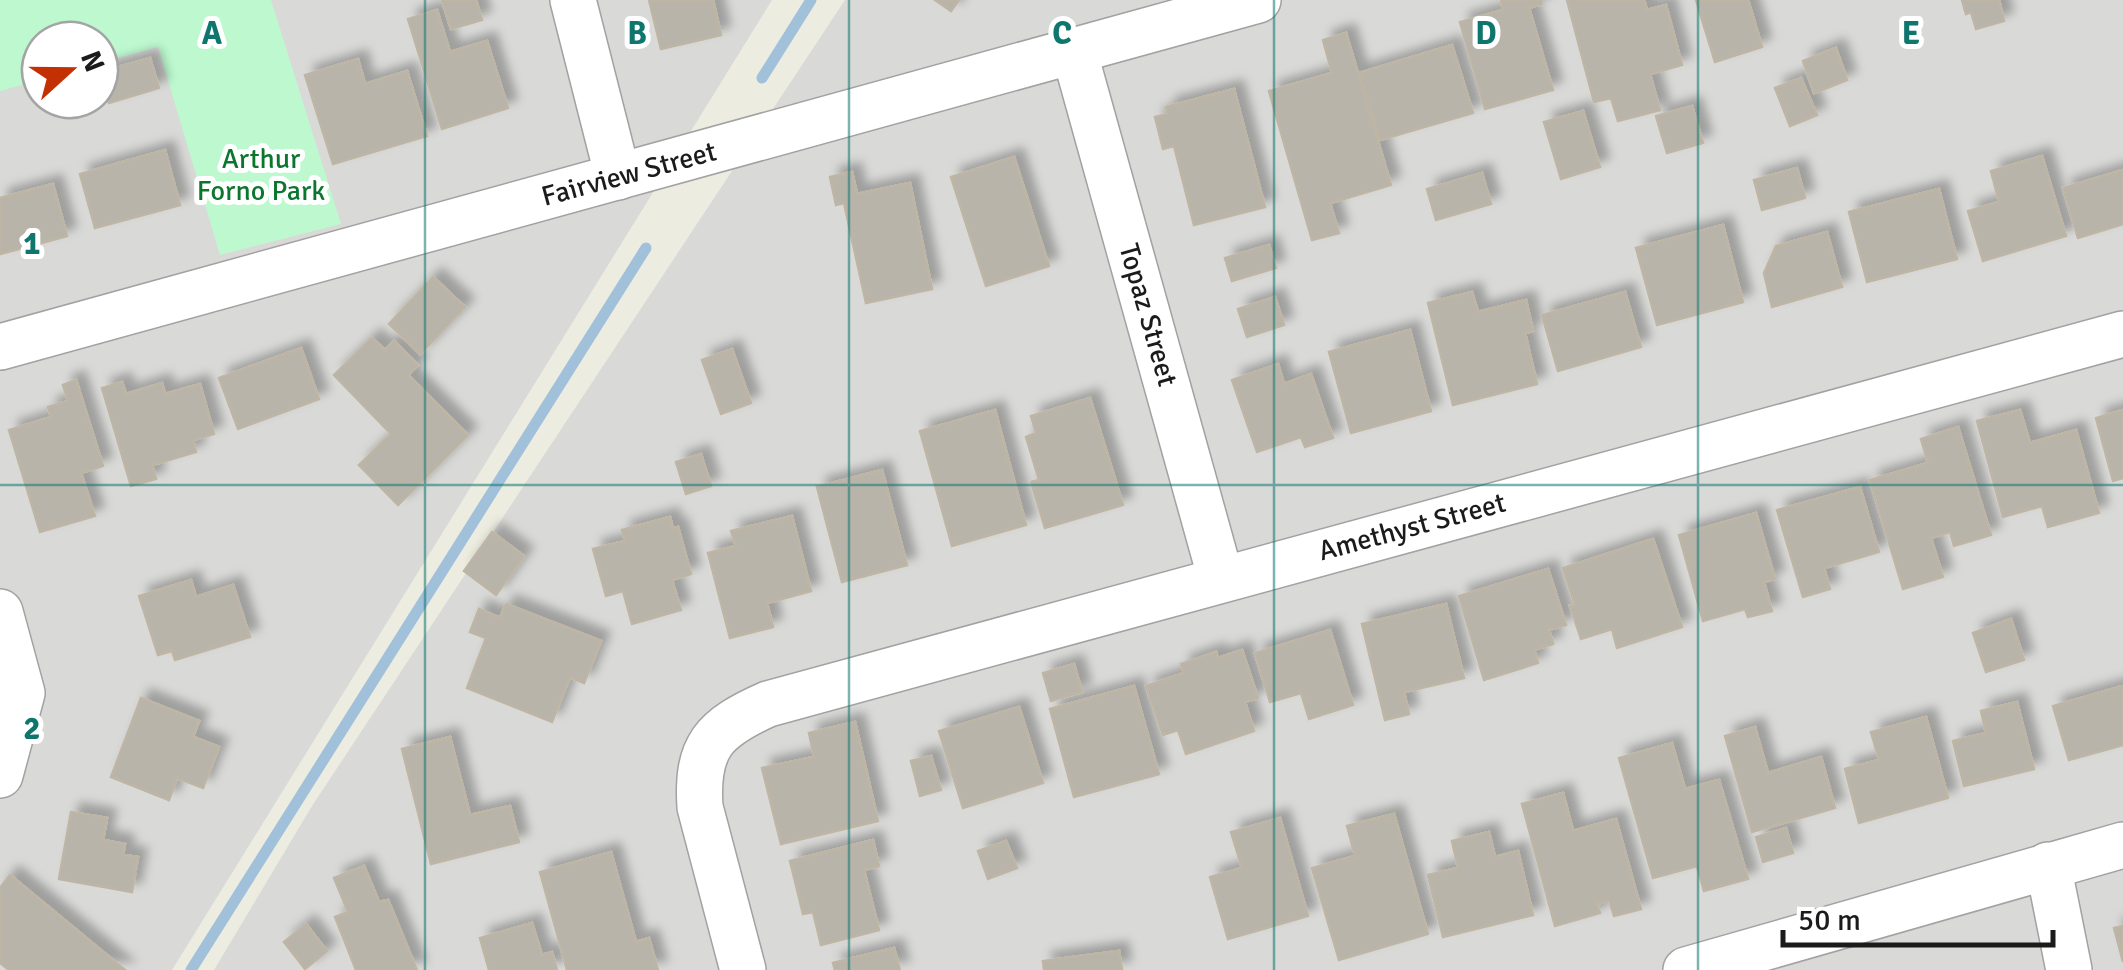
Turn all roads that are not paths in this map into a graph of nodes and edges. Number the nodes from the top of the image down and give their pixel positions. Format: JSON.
{"nodes":[{"id":1,"x":573,"y":0,"type":"edge"},
{"id":2,"x":1258,"y":0,"type":"edge"},
{"id":3,"x":1074,"y":51,"type":"junction"},
{"id":4,"x":618,"y":177,"type":"junction"},
{"id":5,"x":2123,"y":334,"type":"edge"},
{"id":6,"x":0,"y":347,"type":"edge"},
{"id":7,"x":1221,"y":579,"type":"junction"},
{"id":8,"x":0,"y":612,"type":"edge"},
{"id":9,"x":0,"y":775,"type":"edge"},
{"id":10,"x":2123,"y":845,"type":"edge"},
{"id":11,"x":2048,"y":865,"type":"junction"},
{"id":12,"x":743,"y":970,"type":"edge"},
{"id":13,"x":1686,"y":970,"type":"edge"},
{"id":14,"x":2069,"y":970,"type":"edge"}],
"edges":[{"from":1,"to":4,"type":"street"},
{"from":2,"to":3,"type":"street","name":"Fairview Street"},
{"from":3,"to":4,"type":"street","name":"Fairview Street"},
{"from":3,"to":7,"type":"street","name":"Topaz Street"},
{"from":4,"to":6,"type":"street","name":"Fairview Street"},
{"from":5,"to":7,"type":"street","name":"Amethyst Street"},
{"from":7,"to":12,"type":"street","name":"Amethyst Street"},
{"from":8,"to":9,"type":"street"},
{"from":10,"to":11,"type":"street"},
{"from":11,"to":13,"type":"street"},
{"from":11,"to":14,"type":"street"}]}
